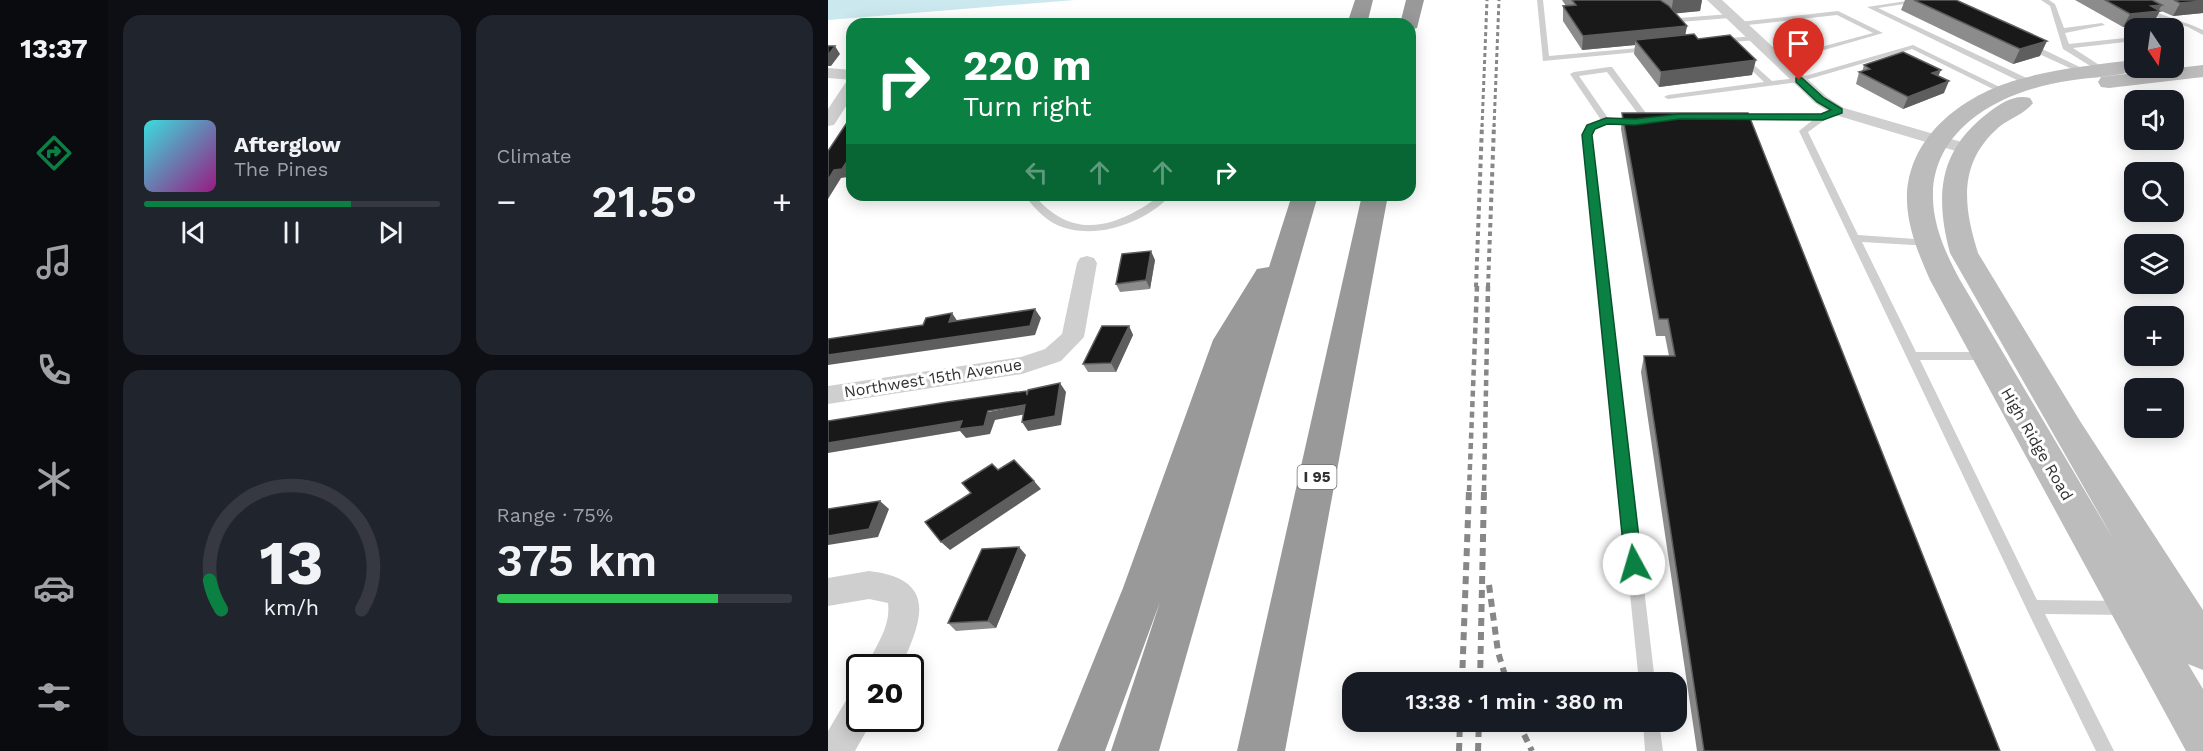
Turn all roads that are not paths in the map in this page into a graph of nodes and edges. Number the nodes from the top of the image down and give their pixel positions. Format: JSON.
{"nodes":[{"id":1,"x":1364,"y":0,"type":"edge"},
{"id":2,"x":1415,"y":0,"type":"edge"},
{"id":3,"x":1540,"y":0,"type":"edge"},
{"id":4,"x":1714,"y":0,"type":"edge"},
{"id":5,"x":1931,"y":0,"type":"edge"},
{"id":6,"x":2044,"y":0,"type":"edge"},
{"id":7,"x":2128,"y":0,"type":"edge"},
{"id":8,"x":1659,"y":9,"type":"edge"},
{"id":9,"x":1359,"y":18,"type":"edge"},
{"id":10,"x":1411,"y":18,"type":"edge"},
{"id":11,"x":1735,"y":20,"type":"junction"},
{"id":12,"x":2102,"y":25,"type":"dead end"},
{"id":13,"x":2061,"y":31,"type":"junction"},
{"id":14,"x":2203,"y":33,"type":"edge"},
{"id":15,"x":1754,"y":38,"type":"junction"},
{"id":16,"x":2124,"y":40,"type":"edge"},
{"id":17,"x":1708,"y":43,"type":"edge"},
{"id":18,"x":2024,"y":43,"type":"edge"},
{"id":19,"x":2066,"y":47,"type":"junction"},
{"id":20,"x":1663,"y":48,"type":"edge"},
{"id":21,"x":2203,"y":58,"type":"edge"},
{"id":22,"x":1745,"y":59,"type":"edge"},
{"id":23,"x":2184,"y":60,"type":"edge"},
{"id":24,"x":1779,"y":61,"type":"junction"},
{"id":25,"x":2124,"y":68,"type":"edge"},
{"id":26,"x":2203,"y":71,"type":"edge"},
{"id":27,"x":828,"y":73,"type":"edge"},
{"id":28,"x":2097,"y":75,"type":"junction"},
{"id":29,"x":846,"y":77,"type":"edge"},
{"id":30,"x":1799,"y":80,"type":"junction"},
{"id":31,"x":2030,"y":82,"type":"junction"},
{"id":32,"x":1770,"y":84,"type":"junction"},
{"id":33,"x":846,"y":89,"type":"edge"},
{"id":34,"x":2004,"y":91,"type":"junction"},
{"id":35,"x":1668,"y":97,"type":"dead end"},
{"id":36,"x":1838,"y":111,"type":"junction"},
{"id":37,"x":1715,"y":117,"type":"edge"},
{"id":38,"x":1823,"y":117,"type":"junction"},
{"id":39,"x":1606,"y":121,"type":"junction"},
{"id":40,"x":833,"y":124,"type":"edge"},
{"id":41,"x":1951,"y":146,"type":"junction"},
{"id":42,"x":1034,"y":201,"type":"edge"},
{"id":43,"x":1157,"y":201,"type":"edge"},
{"id":44,"x":1303,"y":201,"type":"edge"},
{"id":45,"x":1374,"y":201,"type":"edge"},
{"id":46,"x":1294,"y":230,"type":"junction"},
{"id":47,"x":1854,"y":238,"type":"junction"},
{"id":48,"x":1946,"y":245,"type":"junction"},
{"id":49,"x":1088,"y":263,"type":"dead end"},
{"id":50,"x":1912,"y":356,"type":"junction"},
{"id":51,"x":1987,"y":356,"type":"junction"},
{"id":52,"x":828,"y":394,"type":"edge"},
{"id":53,"x":828,"y":592,"type":"edge"},
{"id":54,"x":2033,"y":607,"type":"junction"},
{"id":55,"x":2131,"y":608,"type":"junction"},
{"id":56,"x":2179,"y":610,"type":"junction"},
{"id":57,"x":2203,"y":649,"type":"edge"},
{"id":58,"x":889,"y":654,"type":"edge"},
{"id":59,"x":1646,"y":672,"type":"edge"},
{"id":60,"x":847,"y":732,"type":"edge"},
{"id":61,"x":1652,"y":732,"type":"edge"},
{"id":62,"x":2203,"y":734,"type":"edge"},
{"id":63,"x":836,"y":751,"type":"edge"},
{"id":64,"x":1081,"y":751,"type":"edge"},
{"id":65,"x":1135,"y":751,"type":"edge"},
{"id":66,"x":1261,"y":751,"type":"edge"},
{"id":67,"x":1654,"y":751,"type":"edge"},
{"id":68,"x":2105,"y":751,"type":"edge"}],
"edges":[{"from":1,"to":9,"type":"highway"},
{"from":2,"to":10,"type":"highway"},
{"from":3,"to":20,"type":"lane"},
{"from":4,"to":11,"type":"street"},
{"from":5,"to":31,"type":"lane"},
{"from":6,"to":13,"type":"lane"},
{"from":7,"to":14,"type":"lane"},
{"from":8,"to":11,"type":"lane"},
{"from":11,"to":15,"type":"street"},
{"from":11,"to":24,"type":"lane"},
{"from":12,"to":13,"type":"lane"},
{"from":13,"to":19,"type":"lane"},
{"from":15,"to":17,"type":"lane"},
{"from":15,"to":24,"type":"street"},
{"from":16,"to":19,"type":"lane"},
{"from":18,"to":28,"type":"lane"},
{"from":19,"to":28,"type":"lane"},
{"from":21,"to":23,"type":"street"},
{"from":22,"to":32,"type":"lane"},
{"from":24,"to":30,"type":"street"},
{"from":25,"to":28,"type":"street"},
{"from":26,"to":28,"type":"street"},
{"from":27,"to":29,"type":"street"},
{"from":28,"to":31,"type":"street"},
{"from":28,"to":41,"type":"street"},
{"from":30,"to":32,"type":"lane"},
{"from":30,"to":34,"type":"lane"},
{"from":30,"to":36,"type":"street"},
{"from":31,"to":34,"type":"street"},
{"from":32,"to":35,"type":"lane"},
{"from":33,"to":40,"type":"street"},
{"from":34,"to":41,"type":"street"},
{"from":36,"to":38,"type":"lane"},
{"from":36,"to":41,"type":"street"},
{"from":37,"to":38,"type":"lane"},
{"from":38,"to":47,"type":"lane"},
{"from":39,"to":39,"type":"lane"},
{"from":39,"to":59,"type":"lane"},
{"from":41,"to":48,"type":"street","name":"High Ridge Road"},
{"from":42,"to":43,"type":"lane"},
{"from":44,"to":46,"type":"highway"},
{"from":45,"to":66,"type":"highway","number":"I 95"},
{"from":46,"to":64,"type":"highway"},
{"from":46,"to":65,"type":"highway"},
{"from":47,"to":48,"type":"lane"},
{"from":47,"to":50,"type":"lane"},
{"from":48,"to":51,"type":"street","name":"High Ridge Road"},
{"from":48,"to":56,"type":"street","name":"High Ridge Road"},
{"from":49,"to":52,"type":"street","name":"Northwest 15th Avenue"},
{"from":50,"to":51,"type":"lane"},
{"from":50,"to":54,"type":"lane"},
{"from":51,"to":55,"type":"street","name":"High Ridge Road"},
{"from":53,"to":58,"type":"street"},
{"from":54,"to":55,"type":"lane"},
{"from":54,"to":68,"type":"lane"},
{"from":55,"to":56,"type":"street"},
{"from":55,"to":62,"type":"street","name":"High Ridge Road"},
{"from":56,"to":57,"type":"street","name":"High Ridge Road"},
{"from":60,"to":63,"type":"street"},
{"from":61,"to":67,"type":"lane"}]}
